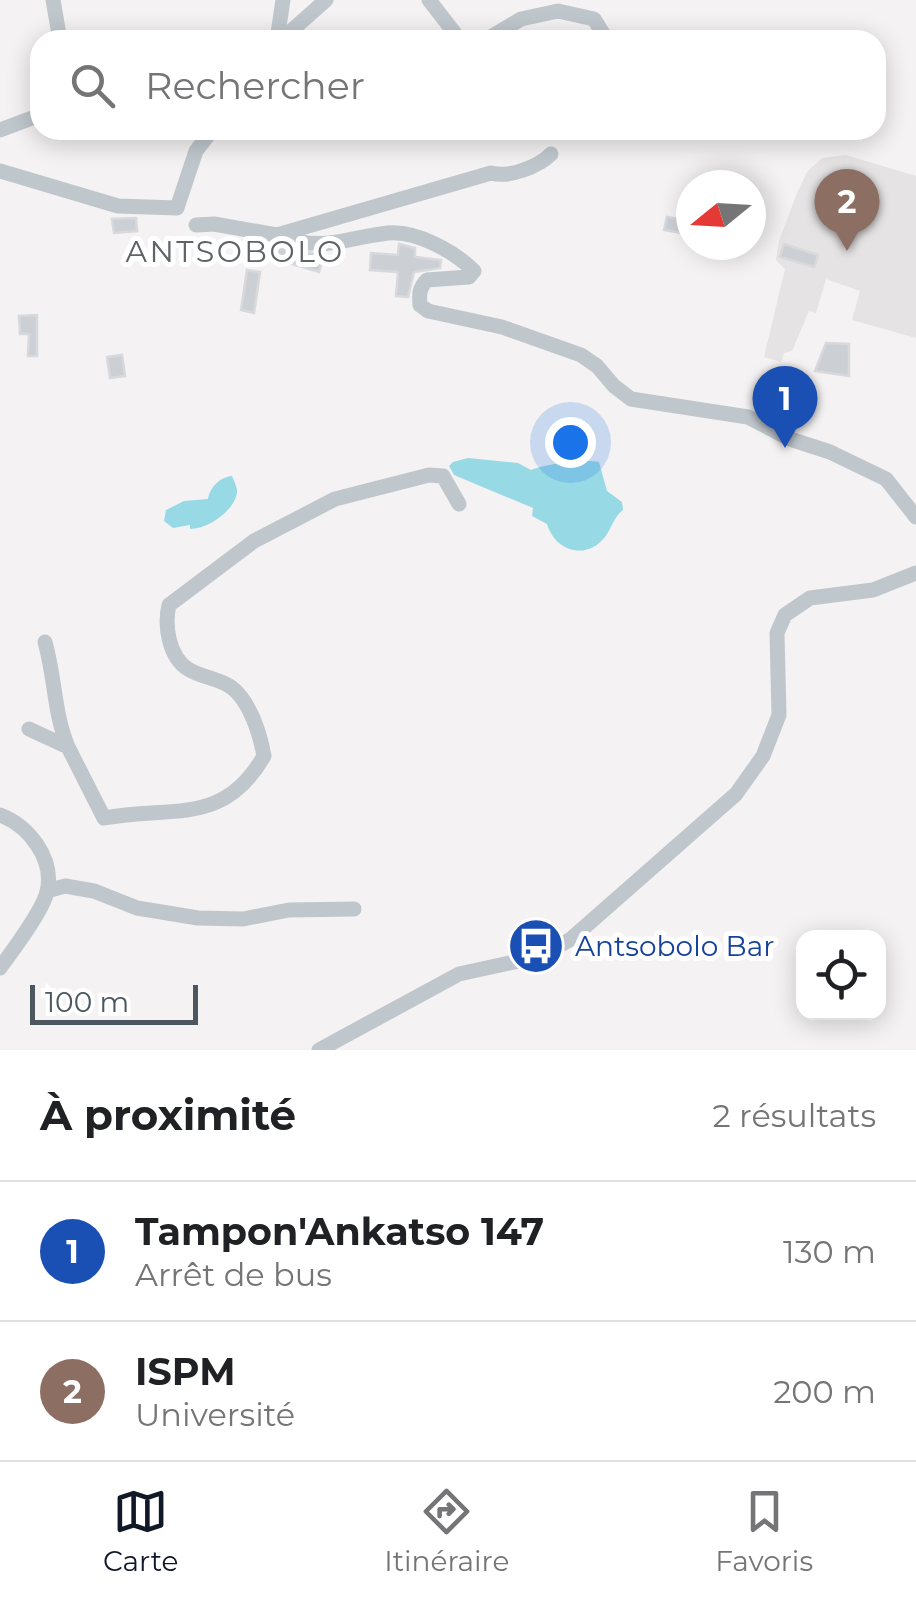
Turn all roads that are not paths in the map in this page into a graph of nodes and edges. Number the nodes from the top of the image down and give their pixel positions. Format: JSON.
{"nodes":[{"id":1,"x":53,"y":0,"type":"edge"},
{"id":2,"x":283,"y":0,"type":"edge"},
{"id":3,"x":326,"y":0,"type":"edge"},
{"id":4,"x":429,"y":0,"type":"edge"},
{"id":5,"x":58,"y":30,"type":"edge"},
{"id":6,"x":280,"y":30,"type":"edge"},
{"id":7,"x":291,"y":30,"type":"edge"},
{"id":8,"x":452,"y":30,"type":"edge"},
{"id":9,"x":503,"y":30,"type":"edge"},
{"id":10,"x":601,"y":30,"type":"edge"},
{"id":11,"x":30,"y":118,"type":"edge"},
{"id":12,"x":0,"y":130,"type":"edge"},
{"id":13,"x":204,"y":140,"type":"edge"},
{"id":14,"x":551,"y":154,"type":"dead end"},
{"id":15,"x":0,"y":171,"type":"edge"},
{"id":16,"x":196,"y":225,"type":"dead end"},
{"id":17,"x":278,"y":235,"type":"junction"},
{"id":18,"x":459,"y":504,"type":"dead end"},
{"id":19,"x":916,"y":517,"type":"edge"},
{"id":20,"x":916,"y":573,"type":"edge"},
{"id":21,"x":45,"y":642,"type":"dead end"},
{"id":22,"x":29,"y":729,"type":"dead end"},
{"id":23,"x":68,"y":747,"type":"junction"},
{"id":24,"x":0,"y":816,"type":"edge"},
{"id":25,"x":47,"y":891,"type":"junction"},
{"id":26,"x":354,"y":909,"type":"dead end"},
{"id":27,"x":0,"y":968,"type":"edge"},
{"id":28,"x":319,"y":1050,"type":"edge"}],
"edges":[{"from":1,"to":5,"type":"street"},
{"from":2,"to":6,"type":"street"},
{"from":3,"to":7,"type":"street"},
{"from":4,"to":8,"type":"street"},
{"from":9,"to":10,"type":"street"},
{"from":11,"to":12,"type":"street"},
{"from":13,"to":15,"type":"street"},
{"from":14,"to":17,"type":"street"},
{"from":16,"to":17,"type":"street"},
{"from":17,"to":19,"type":"street"},
{"from":18,"to":23,"type":"street"},
{"from":20,"to":28,"type":"street"},
{"from":21,"to":23,"type":"street"},
{"from":22,"to":23,"type":"street"},
{"from":24,"to":25,"type":"street"},
{"from":25,"to":26,"type":"street"},
{"from":25,"to":27,"type":"street"}]}
